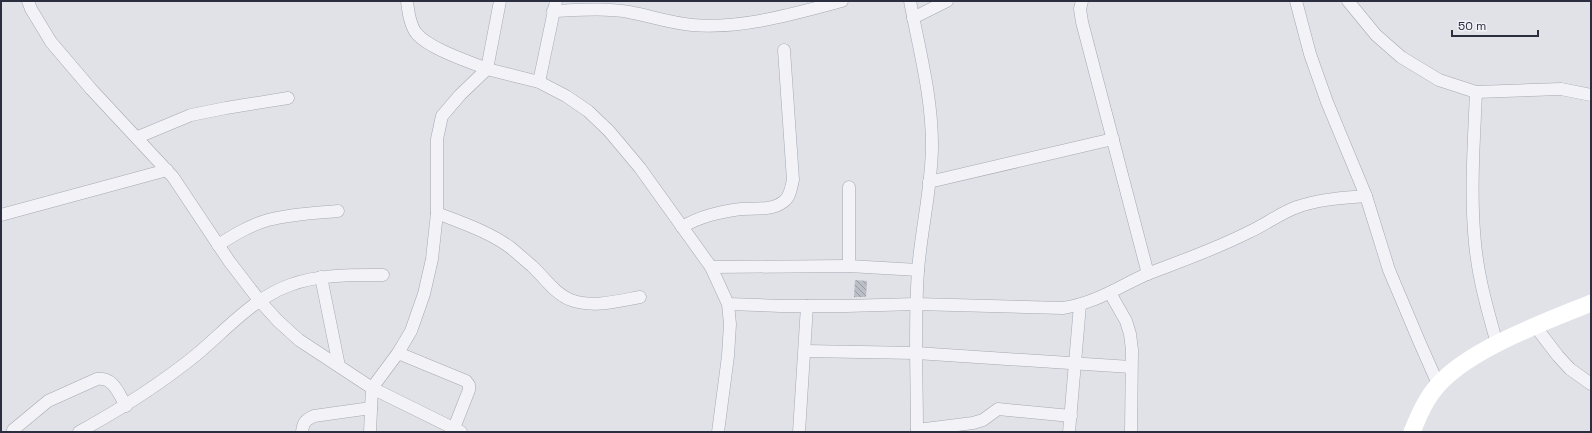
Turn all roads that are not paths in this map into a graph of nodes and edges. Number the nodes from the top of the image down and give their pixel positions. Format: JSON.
{"nodes":[{"id":1,"x":28,"y":1,"type":"edge"},
{"id":2,"x":407,"y":1,"type":"edge"},
{"id":3,"x":500,"y":1,"type":"edge"},
{"id":4,"x":842,"y":1,"type":"edge"},
{"id":5,"x":910,"y":1,"type":"edge"},
{"id":6,"x":947,"y":1,"type":"edge"},
{"id":7,"x":1082,"y":1,"type":"edge"},
{"id":8,"x":1296,"y":1,"type":"edge"},
{"id":9,"x":1348,"y":1,"type":"edge"},
{"id":10,"x":554,"y":6,"type":"edge"},
{"id":11,"x":913,"y":18,"type":"junction"},
{"id":12,"x":784,"y":50,"type":"dead end"},
{"id":13,"x":487,"y":69,"type":"junction"},
{"id":14,"x":539,"y":82,"type":"junction"},
{"id":15,"x":1476,"y":92,"type":"junction"},
{"id":16,"x":1591,"y":95,"type":"edge"},
{"id":17,"x":288,"y":98,"type":"dead end"},
{"id":18,"x":138,"y":137,"type":"junction"},
{"id":19,"x":1112,"y":139,"type":"junction"},
{"id":20,"x":167,"y":170,"type":"junction"},
{"id":21,"x":929,"y":182,"type":"junction"},
{"id":22,"x":849,"y":187,"type":"dead end"},
{"id":23,"x":1366,"y":196,"type":"junction"},
{"id":24,"x":338,"y":211,"type":"dead end"},
{"id":25,"x":437,"y":213,"type":"junction"},
{"id":26,"x":1,"y":215,"type":"edge"},
{"id":27,"x":682,"y":227,"type":"junction"},
{"id":28,"x":218,"y":245,"type":"junction"},
{"id":29,"x":849,"y":266,"type":"junction"},
{"id":30,"x":711,"y":267,"type":"junction"},
{"id":31,"x":918,"y":270,"type":"junction"},
{"id":32,"x":1148,"y":274,"type":"junction"},
{"id":33,"x":383,"y":275,"type":"dead end"},
{"id":34,"x":321,"y":277,"type":"junction"},
{"id":35,"x":1110,"y":293,"type":"junction"},
{"id":36,"x":640,"y":297,"type":"dead end"},
{"id":37,"x":259,"y":300,"type":"junction"},
{"id":38,"x":1591,"y":303,"type":"edge"},
{"id":39,"x":728,"y":304,"type":"junction"},
{"id":40,"x":916,"y":304,"type":"junction"},
{"id":41,"x":1080,"y":305,"type":"junction"},
{"id":42,"x":807,"y":306,"type":"junction"},
{"id":43,"x":1536,"y":326,"type":"junction"},
{"id":44,"x":1497,"y":344,"type":"junction"},
{"id":45,"x":804,"y":351,"type":"junction"},
{"id":46,"x":916,"y":352,"type":"junction"},
{"id":47,"x":398,"y":353,"type":"junction"},
{"id":48,"x":1076,"y":362,"type":"junction"},
{"id":49,"x":339,"y":366,"type":"junction"},
{"id":50,"x":1131,"y":367,"type":"junction"},
{"id":51,"x":1438,"y":384,"type":"junction"},
{"id":52,"x":1591,"y":384,"type":"edge"},
{"id":53,"x":372,"y":388,"type":"junction"},
{"id":54,"x":126,"y":406,"type":"junction"},
{"id":55,"x":371,"y":408,"type":"junction"},
{"id":56,"x":1071,"y":416,"type":"junction"},
{"id":57,"x":10,"y":430,"type":"edge"},
{"id":58,"x":458,"y":430,"type":"edge"},
{"id":59,"x":917,"y":431,"type":"edge"},
{"id":60,"x":80,"y":432,"type":"edge"},
{"id":61,"x":302,"y":432,"type":"edge"},
{"id":62,"x":370,"y":432,"type":"edge"},
{"id":63,"x":718,"y":432,"type":"edge"},
{"id":64,"x":799,"y":432,"type":"edge"},
{"id":65,"x":1069,"y":432,"type":"edge"},
{"id":66,"x":1131,"y":432,"type":"edge"},
{"id":67,"x":1412,"y":432,"type":"edge"}],
"edges":[{"from":1,"to":18,"type":"street"},
{"from":2,"to":13,"type":"street"},
{"from":3,"to":13,"type":"street"},
{"from":4,"to":10,"type":"street"},
{"from":5,"to":11,"type":"street"},
{"from":6,"to":11,"type":"street"},
{"from":7,"to":19,"type":"street"},
{"from":8,"to":23,"type":"street"},
{"from":9,"to":15,"type":"street"},
{"from":10,"to":14,"type":"street"},
{"from":11,"to":21,"type":"street"},
{"from":12,"to":27,"type":"street"},
{"from":13,"to":14,"type":"street"},
{"from":13,"to":25,"type":"street"},
{"from":14,"to":27,"type":"street"},
{"from":15,"to":16,"type":"street"},
{"from":15,"to":44,"type":"street"},
{"from":17,"to":18,"type":"street"},
{"from":18,"to":20,"type":"street"},
{"from":19,"to":21,"type":"street"},
{"from":19,"to":32,"type":"street"},
{"from":20,"to":26,"type":"street"},
{"from":20,"to":28,"type":"street"},
{"from":21,"to":31,"type":"street"},
{"from":22,"to":29,"type":"street"},
{"from":23,"to":32,"type":"street"},
{"from":23,"to":51,"type":"street"},
{"from":24,"to":28,"type":"street"},
{"from":25,"to":36,"type":"street"},
{"from":25,"to":47,"type":"street"},
{"from":27,"to":30,"type":"street"},
{"from":28,"to":37,"type":"street"},
{"from":29,"to":30,"type":"street"},
{"from":29,"to":31,"type":"street"},
{"from":30,"to":39,"type":"street"},
{"from":31,"to":40,"type":"street"},
{"from":32,"to":35,"type":"street"},
{"from":33,"to":34,"type":"street"},
{"from":34,"to":37,"type":"street"},
{"from":34,"to":49,"type":"street"},
{"from":35,"to":41,"type":"street"},
{"from":35,"to":50,"type":"street"},
{"from":37,"to":49,"type":"street"},
{"from":37,"to":54,"type":"street"},
{"from":38,"to":43,"type":"main road"},
{"from":39,"to":42,"type":"street"},
{"from":39,"to":63,"type":"street"},
{"from":40,"to":41,"type":"street"},
{"from":40,"to":42,"type":"street"},
{"from":40,"to":46,"type":"street"},
{"from":41,"to":48,"type":"street"},
{"from":42,"to":45,"type":"street"},
{"from":43,"to":44,"type":"main road"},
{"from":43,"to":52,"type":"street"},
{"from":44,"to":51,"type":"main road"},
{"from":45,"to":46,"type":"street"},
{"from":45,"to":64,"type":"street"},
{"from":46,"to":48,"type":"street"},
{"from":46,"to":59,"type":"street"},
{"from":47,"to":53,"type":"street"},
{"from":47,"to":58,"type":"street"},
{"from":48,"to":50,"type":"street"},
{"from":48,"to":56,"type":"street"},
{"from":49,"to":53,"type":"street"},
{"from":50,"to":66,"type":"street"},
{"from":51,"to":67,"type":"main road"},
{"from":53,"to":55,"type":"street"},
{"from":53,"to":58,"type":"street"},
{"from":54,"to":57,"type":"street"},
{"from":54,"to":60,"type":"street"},
{"from":55,"to":61,"type":"street"},
{"from":55,"to":62,"type":"street"},
{"from":56,"to":59,"type":"street"},
{"from":56,"to":65,"type":"street"}]}
